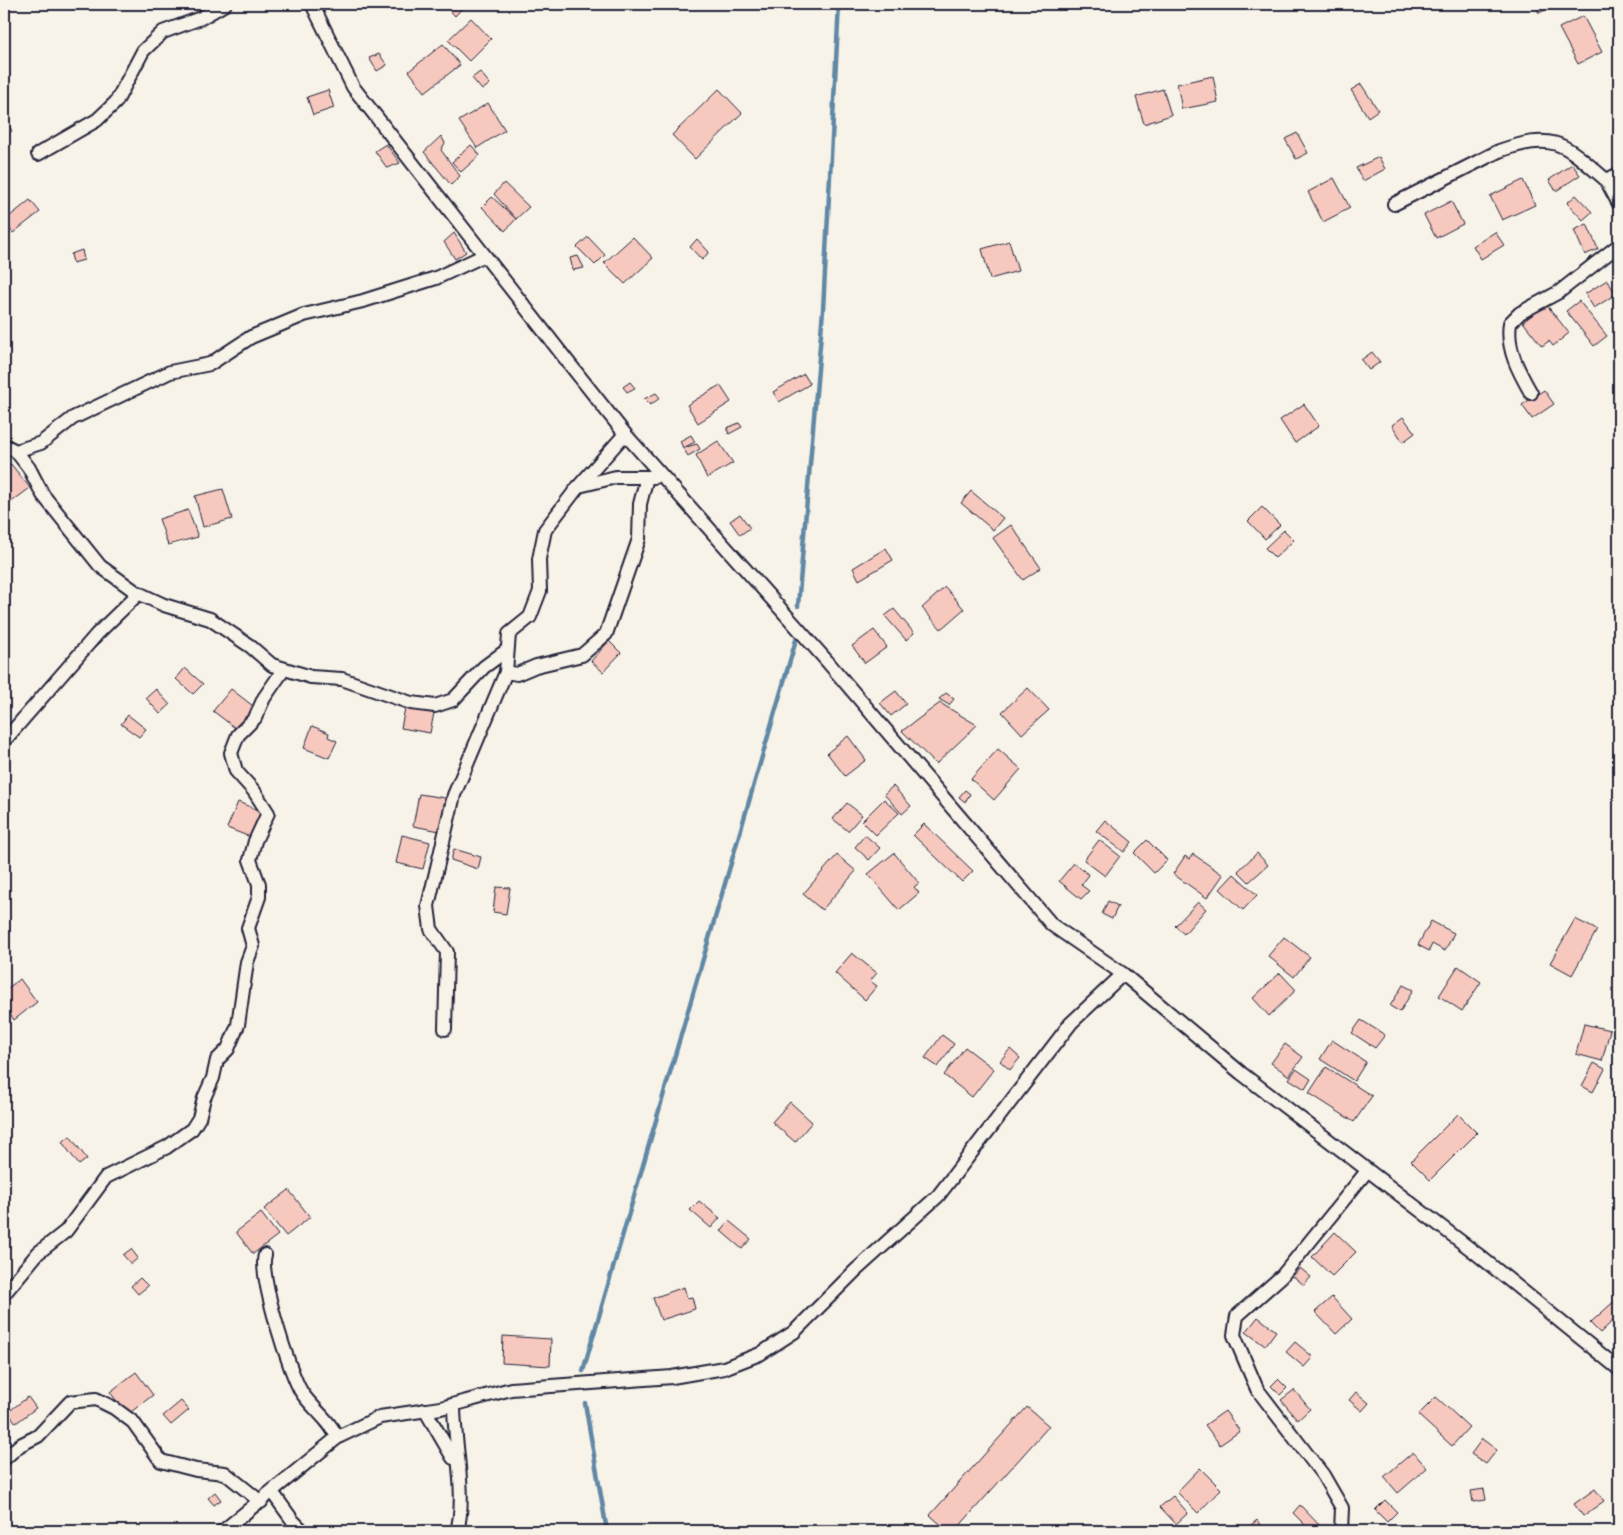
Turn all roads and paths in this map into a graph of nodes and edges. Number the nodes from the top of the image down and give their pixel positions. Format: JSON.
{"nodes":[{"id":1,"x":224,"y":4,"type":"edge"},
{"id":2,"x":312,"y":4,"type":"edge"},
{"id":3,"x":38,"y":154,"type":"dead end"},
{"id":4,"x":1619,"y":174,"type":"edge"},
{"id":5,"x":1606,"y":180,"type":"junction"},
{"id":6,"x":1394,"y":204,"type":"dead end"},
{"id":7,"x":1619,"y":204,"type":"edge"},
{"id":8,"x":1619,"y":245,"type":"edge"},
{"id":9,"x":484,"y":256,"type":"junction"},
{"id":10,"x":1531,"y":393,"type":"dead end"},
{"id":11,"x":625,"y":434,"type":"junction"},
{"id":12,"x":4,"y":445,"type":"edge"},
{"id":13,"x":16,"y":451,"type":"junction"},
{"id":14,"x":648,"y":477,"type":"junction"},
{"id":15,"x":663,"y":477,"type":"junction"},
{"id":16,"x":578,"y":487,"type":"junction"},
{"id":17,"x":139,"y":593,"type":"junction"},
{"id":18,"x":507,"y":650,"type":"junction"},
{"id":19,"x":284,"y":669,"type":"junction"},
{"id":20,"x":506,"y":672,"type":"junction"},
{"id":21,"x":4,"y":741,"type":"edge"},
{"id":22,"x":1123,"y":974,"type":"junction"},
{"id":23,"x":445,"y":1029,"type":"dead end"},
{"id":24,"x":1367,"y":1171,"type":"junction"},
{"id":25,"x":265,"y":1255,"type":"dead end"},
{"id":26,"x":4,"y":1294,"type":"edge"},
{"id":27,"x":1619,"y":1369,"type":"edge"},
{"id":28,"x":454,"y":1405,"type":"junction"},
{"id":29,"x":425,"y":1410,"type":"junction"},
{"id":30,"x":337,"y":1438,"type":"junction"},
{"id":31,"x":4,"y":1459,"type":"edge"},
{"id":32,"x":457,"y":1466,"type":"junction"},
{"id":33,"x":272,"y":1492,"type":"junction"},
{"id":34,"x":261,"y":1502,"type":"junction"},
{"id":35,"x":223,"y":1531,"type":"edge"},
{"id":36,"x":303,"y":1531,"type":"edge"},
{"id":37,"x":457,"y":1531,"type":"edge"},
{"id":38,"x":1341,"y":1531,"type":"edge"}],
"edges":[{"from":1,"to":3,"type":"street"},
{"from":2,"to":9,"type":"street"},
{"from":4,"to":5,"type":"street"},
{"from":5,"to":6,"type":"street"},
{"from":5,"to":7,"type":"street"},
{"from":8,"to":10,"type":"street"},
{"from":9,"to":11,"type":"street"},
{"from":9,"to":13,"type":"street"},
{"from":11,"to":15,"type":"street"},
{"from":11,"to":16,"type":"street"},
{"from":12,"to":13,"type":"street"},
{"from":13,"to":17,"type":"street"},
{"from":14,"to":15,"type":"street"},
{"from":14,"to":16,"type":"street"},
{"from":14,"to":20,"type":"street"},
{"from":15,"to":22,"type":"street"},
{"from":16,"to":18,"type":"street"},
{"from":17,"to":19,"type":"street"},
{"from":17,"to":21,"type":"street"},
{"from":18,"to":19,"type":"street"},
{"from":18,"to":20,"type":"street"},
{"from":19,"to":26,"type":"street"},
{"from":20,"to":23,"type":"street"},
{"from":22,"to":24,"type":"street"},
{"from":22,"to":28,"type":"street"},
{"from":24,"to":27,"type":"street"},
{"from":24,"to":38,"type":"street"},
{"from":25,"to":30,"type":"street"},
{"from":28,"to":29,"type":"street"},
{"from":28,"to":32,"type":"street"},
{"from":29,"to":30,"type":"street"},
{"from":29,"to":32,"type":"street"},
{"from":30,"to":33,"type":"street"},
{"from":31,"to":34,"type":"street"},
{"from":32,"to":37,"type":"street"},
{"from":33,"to":34,"type":"street"},
{"from":33,"to":36,"type":"street"},
{"from":34,"to":35,"type":"street"}]}
